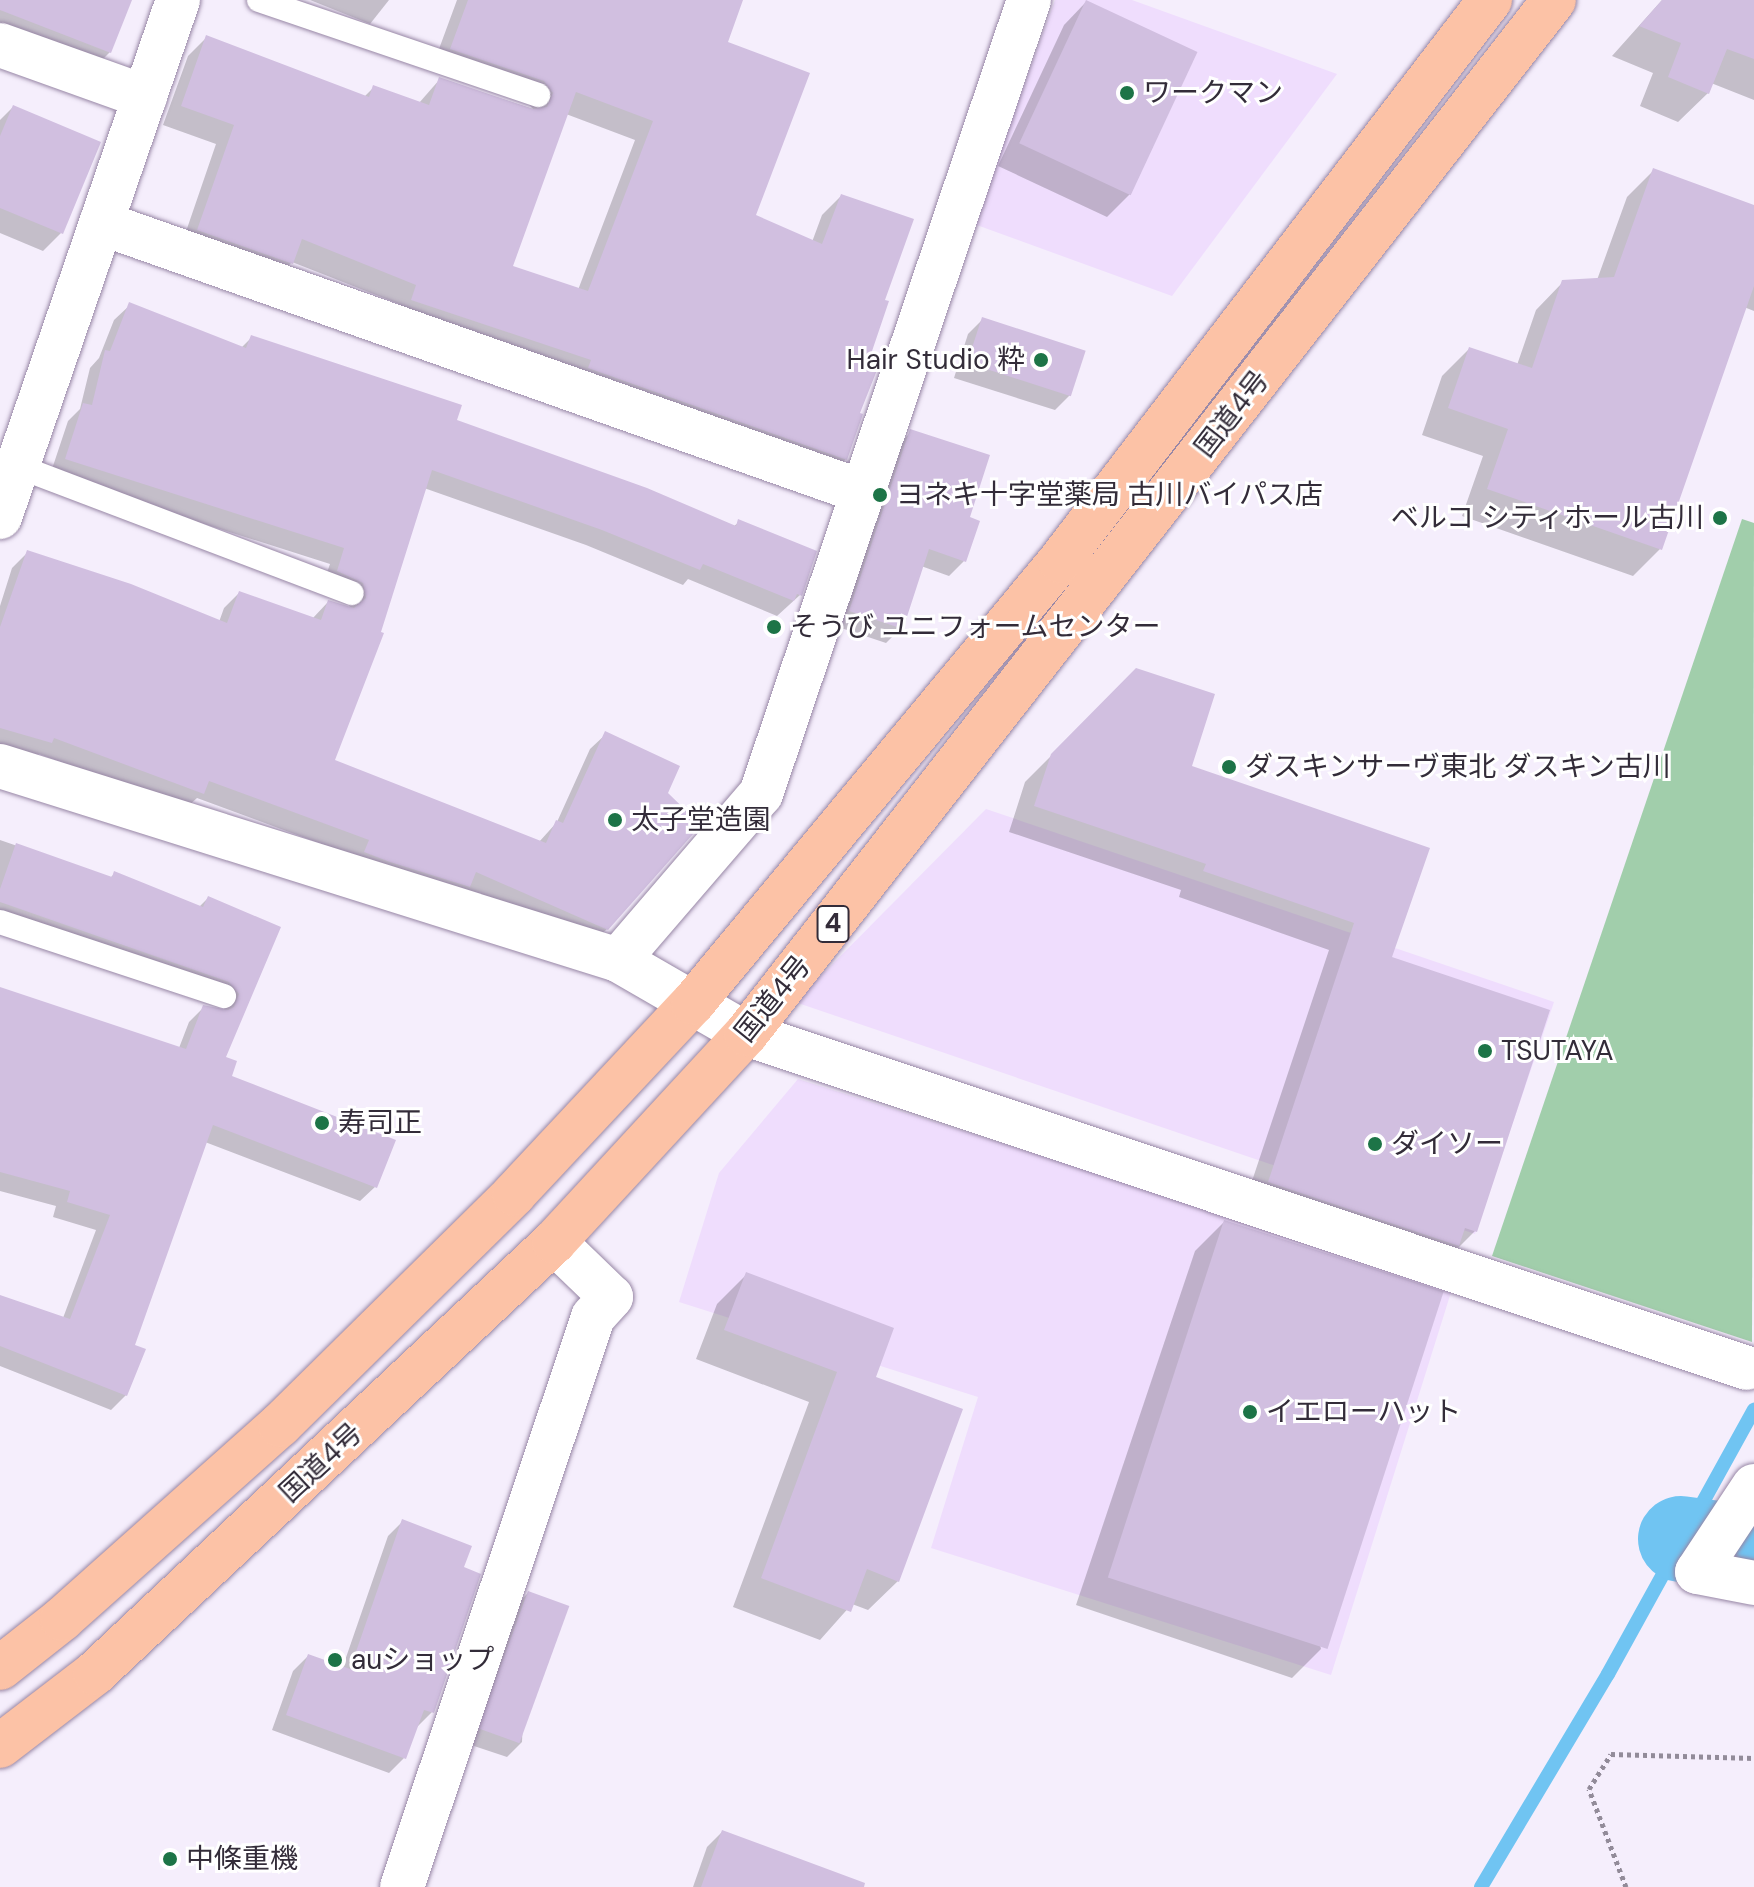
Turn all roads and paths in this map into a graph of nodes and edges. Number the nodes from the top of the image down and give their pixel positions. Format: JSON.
{"nodes":[{"id":1,"x":178,"y":0,"type":"edge"},
{"id":2,"x":259,"y":0,"type":"edge"},
{"id":3,"x":1029,"y":0,"type":"edge"},
{"id":4,"x":1490,"y":0,"type":"edge"},
{"id":5,"x":1554,"y":0,"type":"edge"},
{"id":6,"x":0,"y":45,"type":"edge"},
{"id":7,"x":538,"y":95,"type":"dead end"},
{"id":8,"x":145,"y":97,"type":"junction"},
{"id":9,"x":101,"y":223,"type":"junction"},
{"id":10,"x":17,"y":466,"type":"junction"},
{"id":11,"x":863,"y":492,"type":"junction"},
{"id":12,"x":0,"y":517,"type":"edge"},
{"id":13,"x":352,"y":593,"type":"dead end"},
{"id":14,"x":0,"y":766,"type":"edge"},
{"id":15,"x":0,"y":922,"type":"edge"},
{"id":16,"x":618,"y":960,"type":"junction"},
{"id":17,"x":224,"y":996,"type":"dead end"},
{"id":18,"x":693,"y":1003,"type":"junction"},
{"id":19,"x":746,"y":1034,"type":"junction"},
{"id":20,"x":554,"y":1242,"type":"junction"},
{"id":21,"x":1747,"y":1368,"type":"dead end"},
{"id":22,"x":1754,"y":1486,"type":"edge"},
{"id":23,"x":1729,"y":1578,"type":"edge"},
{"id":24,"x":0,"y":1668,"type":"edge"},
{"id":25,"x":0,"y":1746,"type":"edge"},
{"id":26,"x":1754,"y":1758,"type":"edge"},
{"id":27,"x":402,"y":1887,"type":"edge"},
{"id":28,"x":1626,"y":1887,"type":"edge"}],
"edges":[{"from":1,"to":8,"type":"street"},
{"from":2,"to":7,"type":"lane"},
{"from":3,"to":11,"type":"street"},
{"from":4,"to":18,"type":"highway","name":"国道4号","number":"4"},
{"from":5,"to":19,"type":"highway","name":"国道4号","number":"4"},
{"from":6,"to":8,"type":"street"},
{"from":8,"to":9,"type":"street"},
{"from":9,"to":10,"type":"street"},
{"from":9,"to":11,"type":"street"},
{"from":10,"to":12,"type":"street"},
{"from":10,"to":13,"type":"lane"},
{"from":11,"to":16,"type":"street"},
{"from":14,"to":16,"type":"street"},
{"from":15,"to":17,"type":"lane"},
{"from":16,"to":18,"type":"street"},
{"from":18,"to":19,"type":"street"},
{"from":18,"to":24,"type":"highway","name":"国道4号","number":"4"},
{"from":19,"to":20,"type":"highway","name":"国道4号","number":"4"},
{"from":19,"to":21,"type":"street"},
{"from":20,"to":25,"type":"highway","name":"国道4号","number":"4"},
{"from":20,"to":27,"type":"street"},
{"from":22,"to":23,"type":"street"},
{"from":26,"to":28,"type":"path"}]}
